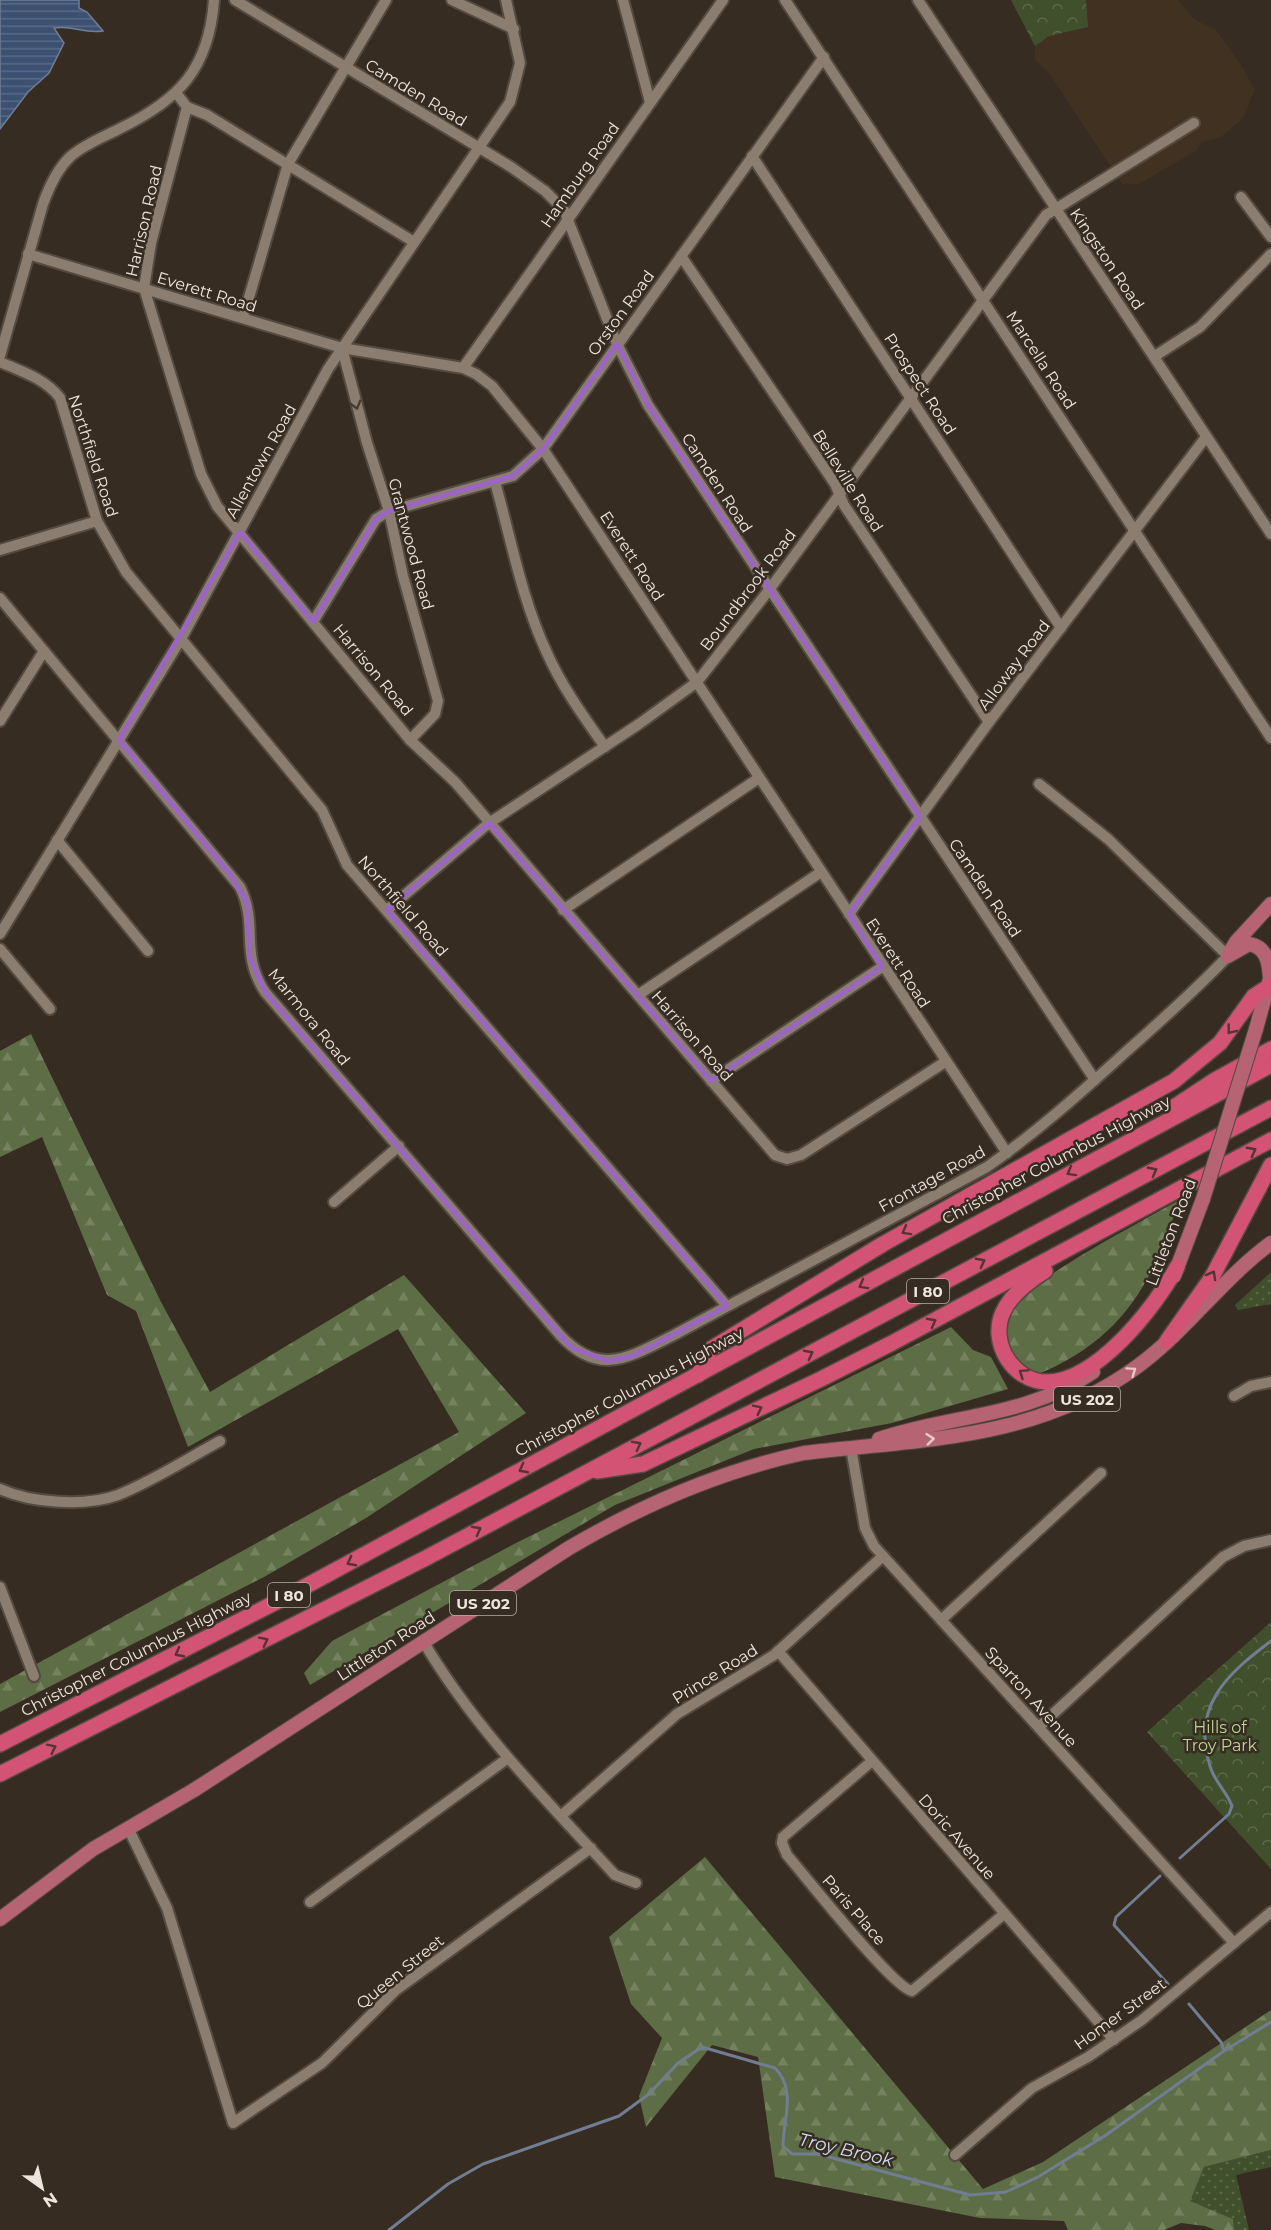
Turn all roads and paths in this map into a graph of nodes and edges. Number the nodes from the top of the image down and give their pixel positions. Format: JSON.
{"nodes":[{"id":1,"x":214,"y":0,"type":"edge"},
{"id":2,"x":235,"y":0,"type":"edge"},
{"id":3,"x":386,"y":0,"type":"edge"},
{"id":4,"x":452,"y":0,"type":"edge"},
{"id":5,"x":506,"y":0,"type":"edge"},
{"id":6,"x":623,"y":0,"type":"edge"},
{"id":7,"x":723,"y":0,"type":"edge"},
{"id":8,"x":784,"y":0,"type":"edge"},
{"id":9,"x":918,"y":0,"type":"edge"},
{"id":10,"x":514,"y":29,"type":"junction"},
{"id":11,"x":824,"y":57,"type":"junction"},
{"id":12,"x":346,"y":68,"type":"junction"},
{"id":13,"x":177,"y":94,"type":"junction"},
{"id":14,"x":650,"y":102,"type":"junction"},
{"id":15,"x":188,"y":107,"type":"junction"},
{"id":16,"x":1194,"y":123,"type":"dead end"},
{"id":17,"x":480,"y":149,"type":"junction"},
{"id":18,"x":753,"y":156,"type":"junction"},
{"id":19,"x":288,"y":164,"type":"junction"},
{"id":20,"x":1241,"y":197,"type":"dead end"},
{"id":21,"x":1056,"y":210,"type":"junction"},
{"id":22,"x":568,"y":218,"type":"junction"},
{"id":23,"x":1271,"y":237,"type":"edge"},
{"id":24,"x":414,"y":242,"type":"junction"},
{"id":25,"x":28,"y":254,"type":"junction"},
{"id":26,"x":1271,"y":254,"type":"edge"},
{"id":27,"x":681,"y":256,"type":"junction"},
{"id":28,"x":144,"y":288,"type":"junction"},
{"id":29,"x":983,"y":299,"type":"junction"},
{"id":30,"x":243,"y":318,"type":"junction"},
{"id":31,"x":617,"y":344,"type":"junction"},
{"id":32,"x":342,"y":348,"type":"junction"},
{"id":33,"x":0,"y":356,"type":"edge"},
{"id":34,"x":1155,"y":356,"type":"junction"},
{"id":35,"x":0,"y":362,"type":"edge"},
{"id":36,"x":463,"y":368,"type":"junction"},
{"id":37,"x":911,"y":398,"type":"junction"},
{"id":38,"x":1206,"y":437,"type":"junction"},
{"id":39,"x":543,"y":449,"type":"junction"},
{"id":40,"x":495,"y":482,"type":"junction"},
{"id":41,"x":839,"y":494,"type":"junction"},
{"id":42,"x":389,"y":511,"type":"junction"},
{"id":43,"x":97,"y":521,"type":"junction"},
{"id":44,"x":1134,"y":531,"type":"junction"},
{"id":45,"x":240,"y":532,"type":"junction"},
{"id":46,"x":1271,"y":534,"type":"edge"},
{"id":47,"x":0,"y":550,"type":"edge"},
{"id":48,"x":769,"y":590,"type":"junction"},
{"id":49,"x":0,"y":598,"type":"edge"},
{"id":50,"x":313,"y":622,"type":"junction"},
{"id":51,"x":1061,"y":628,"type":"junction"},
{"id":52,"x":181,"y":639,"type":"junction"},
{"id":53,"x":44,"y":651,"type":"junction"},
{"id":54,"x":697,"y":682,"type":"junction"},
{"id":55,"x":0,"y":721,"type":"edge"},
{"id":56,"x":989,"y":722,"type":"junction"},
{"id":57,"x":1271,"y":738,"type":"edge"},
{"id":58,"x":119,"y":740,"type":"junction"},
{"id":59,"x":410,"y":740,"type":"junction"},
{"id":60,"x":605,"y":747,"type":"junction"},
{"id":61,"x":759,"y":778,"type":"junction"},
{"id":62,"x":1039,"y":784,"type":"dead end"},
{"id":63,"x":920,"y":817,"type":"junction"},
{"id":64,"x":489,"y":823,"type":"junction"},
{"id":65,"x":57,"y":840,"type":"junction"},
{"id":66,"x":820,"y":872,"type":"junction"},
{"id":67,"x":1271,"y":904,"type":"edge"},
{"id":68,"x":387,"y":910,"type":"junction"},
{"id":69,"x":563,"y":910,"type":"junction"},
{"id":70,"x":849,"y":914,"type":"junction"},
{"id":71,"x":0,"y":933,"type":"edge"},
{"id":72,"x":0,"y":949,"type":"edge"},
{"id":73,"x":148,"y":951,"type":"dead end"},
{"id":74,"x":1228,"y":956,"type":"junction"},
{"id":75,"x":882,"y":967,"type":"junction"},
{"id":76,"x":1270,"y":981,"type":"edge"},
{"id":77,"x":638,"y":995,"type":"junction"},
{"id":78,"x":50,"y":1010,"type":"dead end"},
{"id":79,"x":1271,"y":1049,"type":"edge"},
{"id":80,"x":945,"y":1062,"type":"junction"},
{"id":81,"x":1271,"y":1065,"type":"edge"},
{"id":82,"x":1095,"y":1080,"type":"junction"},
{"id":83,"x":711,"y":1082,"type":"junction"},
{"id":84,"x":1271,"y":1108,"type":"edge"},
{"id":85,"x":1271,"y":1140,"type":"edge"},
{"id":86,"x":399,"y":1146,"type":"junction"},
{"id":87,"x":1007,"y":1153,"type":"junction"},
{"id":88,"x":1092,"y":1161,"type":"junction"},
{"id":89,"x":1271,"y":1165,"type":"edge"},
{"id":90,"x":1181,"y":1188,"type":"junction"},
{"id":91,"x":334,"y":1202,"type":"dead end"},
{"id":92,"x":1271,"y":1243,"type":"edge"},
{"id":93,"x":1177,"y":1267,"type":"junction"},
{"id":94,"x":727,"y":1306,"type":"junction"},
{"id":95,"x":1167,"y":1341,"type":"junction"},
{"id":96,"x":608,"y":1361,"type":"joint"},
{"id":97,"x":698,"y":1375,"type":"junction"},
{"id":98,"x":1271,"y":1382,"type":"edge"},
{"id":99,"x":1234,"y":1396,"type":"dead end"},
{"id":100,"x":220,"y":1441,"type":"dead end"},
{"id":101,"x":851,"y":1448,"type":"junction"},
{"id":102,"x":585,"y":1473,"type":"junction"},
{"id":103,"x":1101,"y":1473,"type":"dead end"},
{"id":104,"x":0,"y":1490,"type":"edge"},
{"id":105,"x":1271,"y":1540,"type":"edge"},
{"id":106,"x":882,"y":1556,"type":"junction"},
{"id":107,"x":0,"y":1587,"type":"edge"},
{"id":108,"x":941,"y":1620,"type":"junction"},
{"id":109,"x":423,"y":1641,"type":"junction"},
{"id":110,"x":778,"y":1651,"type":"junction"},
{"id":111,"x":34,"y":1676,"type":"dead end"},
{"id":112,"x":1039,"y":1727,"type":"junction"},
{"id":113,"x":0,"y":1744,"type":"edge"},
{"id":114,"x":508,"y":1758,"type":"junction"},
{"id":115,"x":872,"y":1761,"type":"junction"},
{"id":116,"x":0,"y":1774,"type":"edge"},
{"id":117,"x":562,"y":1815,"type":"junction"},
{"id":118,"x":128,"y":1828,"type":"junction"},
{"id":119,"x":591,"y":1848,"type":"junction"},
{"id":120,"x":636,"y":1883,"type":"dead end"},
{"id":121,"x":309,"y":1902,"type":"dead end"},
{"id":122,"x":1271,"y":1912,"type":"edge"},
{"id":123,"x":1004,"y":1914,"type":"junction"},
{"id":124,"x":0,"y":1918,"type":"edge"},
{"id":125,"x":1234,"y":1943,"type":"junction"},
{"id":126,"x":1114,"y":2040,"type":"junction"},
{"id":127,"x":955,"y":2155,"type":"dead end"}],
"edges":[{"from":1,"to":13,"type":"street"},
{"from":2,"to":12,"type":"street","name":"Camden Road"},
{"from":3,"to":12,"type":"street"},
{"from":4,"to":10,"type":"street"},
{"from":5,"to":10,"type":"street","name":"Allentown Road"},
{"from":6,"to":14,"type":"street"},
{"from":7,"to":14,"type":"street","name":"Hamburg Road"},
{"from":8,"to":11,"type":"street","name":"Marcella Road"},
{"from":9,"to":21,"type":"street","name":"Kingston Road"},
{"from":10,"to":17,"type":"street","name":"Allentown Road"},
{"from":11,"to":18,"type":"street","name":"Orston Road"},
{"from":11,"to":29,"type":"street","name":"Marcella Road"},
{"from":12,"to":17,"type":"street","name":"Camden Road"},
{"from":12,"to":19,"type":"street"},
{"from":13,"to":15,"type":"street"},
{"from":13,"to":25,"type":"street"},
{"from":14,"to":22,"type":"street","name":"Hamburg Road"},
{"from":15,"to":19,"type":"street"},
{"from":15,"to":28,"type":"street","name":"Harrison Road"},
{"from":16,"to":21,"type":"street","name":"Boundbrook Road"},
{"from":17,"to":22,"type":"street","name":"Camden Road"},
{"from":17,"to":24,"type":"street","name":"Allentown Road"},
{"from":18,"to":27,"type":"street","name":"Orston Road"},
{"from":18,"to":37,"type":"street","name":"Prospect Road"},
{"from":19,"to":24,"type":"street"},
{"from":19,"to":30,"type":"street"},
{"from":20,"to":23,"type":"street"},
{"from":21,"to":29,"type":"street","name":"Boundbrook Road"},
{"from":21,"to":34,"type":"street","name":"Kingston Road"},
{"from":22,"to":31,"type":"street","name":"Camden Road"},
{"from":22,"to":36,"type":"street","name":"Hamburg Road"},
{"from":24,"to":32,"type":"street","name":"Allentown Road"},
{"from":25,"to":28,"type":"street","name":"Everett Road"},
{"from":25,"to":33,"type":"street"},
{"from":26,"to":34,"type":"street"},
{"from":27,"to":31,"type":"street","name":"Orston Road"},
{"from":27,"to":41,"type":"street","name":"Belleville Road"},
{"from":28,"to":30,"type":"street","name":"Everett Road"},
{"from":28,"to":45,"type":"street","name":"Harrison Road"},
{"from":29,"to":37,"type":"street","name":"Boundbrook Road"},
{"from":29,"to":44,"type":"street","name":"Marcella Road"},
{"from":30,"to":32,"type":"street","name":"Everett Road"},
{"from":31,"to":39,"type":"street","name":"Orston Road"},
{"from":31,"to":48,"type":"street","name":"Camden Road"},
{"from":32,"to":36,"type":"street","name":"Everett Road"},
{"from":32,"to":42,"type":"street","name":"Grantwood Road","one_way":true},
{"from":32,"to":45,"type":"street","name":"Allentown Road"},
{"from":34,"to":38,"type":"street","name":"Kingston Road"},
{"from":35,"to":43,"type":"street","name":"Northfield Road"},
{"from":36,"to":39,"type":"street","name":"Everett Road"},
{"from":37,"to":41,"type":"street","name":"Boundbrook Road"},
{"from":37,"to":51,"type":"street","name":"Prospect Road"},
{"from":38,"to":44,"type":"street","name":"Alloway Road"},
{"from":38,"to":46,"type":"street","name":"Kingston Road"},
{"from":39,"to":40,"type":"street","name":"Orston Road"},
{"from":39,"to":54,"type":"street","name":"Everett Road"},
{"from":40,"to":42,"type":"street","name":"Orston Road"},
{"from":40,"to":60,"type":"street"},
{"from":41,"to":48,"type":"street","name":"Boundbrook Road"},
{"from":41,"to":56,"type":"street","name":"Belleville Road"},
{"from":42,"to":50,"type":"street"},
{"from":42,"to":59,"type":"street","name":"Grantwood Road"},
{"from":43,"to":47,"type":"street"},
{"from":43,"to":52,"type":"street","name":"Northfield Road"},
{"from":44,"to":51,"type":"street","name":"Alloway Road"},
{"from":44,"to":57,"type":"street","name":"Marcella Road"},
{"from":45,"to":50,"type":"street","name":"Harrison Road"},
{"from":45,"to":52,"type":"street","name":"Allentown Road"},
{"from":48,"to":54,"type":"street","name":"Boundbrook Road"},
{"from":48,"to":63,"type":"street","name":"Camden Road"},
{"from":49,"to":53,"type":"street","name":"Marmora Road"},
{"from":50,"to":59,"type":"street","name":"Harrison Road"},
{"from":51,"to":56,"type":"street","name":"Alloway Road"},
{"from":52,"to":58,"type":"street","name":"Allentown Road"},
{"from":52,"to":68,"type":"street","name":"Northfield Road"},
{"from":53,"to":55,"type":"street"},
{"from":53,"to":58,"type":"street","name":"Marmora Road"},
{"from":54,"to":60,"type":"street","name":"Boundbrook Road"},
{"from":54,"to":61,"type":"street","name":"Everett Road"},
{"from":56,"to":63,"type":"street","name":"Alloway Road"},
{"from":58,"to":65,"type":"street","name":"Allentown Road"},
{"from":58,"to":86,"type":"street","name":"Marmora Road"},
{"from":59,"to":64,"type":"street","name":"Harrison Road"},
{"from":60,"to":64,"type":"street","name":"Boundbrook Road"},
{"from":61,"to":66,"type":"street","name":"Everett Road"},
{"from":61,"to":69,"type":"street"},
{"from":62,"to":74,"type":"street"},
{"from":63,"to":70,"type":"street","name":"Alloway Road"},
{"from":63,"to":82,"type":"street","name":"Camden Road"},
{"from":64,"to":68,"type":"street","name":"Boundbrook Road"},
{"from":64,"to":69,"type":"street","name":"Harrison Road"},
{"from":65,"to":71,"type":"street","name":"Allentown Road"},
{"from":65,"to":73,"type":"street"},
{"from":66,"to":70,"type":"street","name":"Everett Road"},
{"from":66,"to":77,"type":"street"},
{"from":67,"to":74,"type":"main road"},
{"from":68,"to":94,"type":"street","name":"Northfield Road"},
{"from":69,"to":77,"type":"street","name":"Harrison Road"},
{"from":70,"to":75,"type":"street","name":"Everett Road"},
{"from":72,"to":78,"type":"street"},
{"from":74,"to":76,"type":"main road"},
{"from":74,"to":82,"type":"street","name":"Frontage Road"},
{"from":75,"to":80,"type":"street","name":"Everett Road"},
{"from":75,"to":83,"type":"street"},
{"from":76,"to":93,"type":"main road","name":"Littleton Road","number":"US 202","bridge":true},
{"from":76,"to":97,"type":"highway","one_way":true},
{"from":77,"to":83,"type":"street","name":"Harrison Road"},
{"from":79,"to":88,"type":"highway"},
{"from":80,"to":83,"type":"street","name":"Harrison Road"},
{"from":80,"to":87,"type":"street","name":"Everett Road"},
{"from":81,"to":88,"type":"highway","name":"Christopher Columbus Highway","number":"I 80"},
{"from":82,"to":87,"type":"street","name":"Frontage Road"},
{"from":102,"to":84,"type":"highway","number":"I 80","one_way":true},
{"from":90,"to":85,"type":"highway","one_way":true},
{"from":86,"to":91,"type":"street"},
{"from":86,"to":96,"type":"street","name":"Marmora Road"},
{"from":87,"to":94,"type":"street","name":"Frontage Road"},
{"from":88,"to":97,"type":"highway","name":"Christopher Columbus Highway","number":"I 80","one_way":true},
{"from":95,"to":89,"type":"highway","one_way":true},
{"from":93,"to":90,"type":"highway","one_way":true},
{"from":102,"to":90,"type":"highway","one_way":true},
{"from":92,"to":95,"type":"main road","name":"Littleton Road","number":"US 202"},
{"from":93,"to":101,"type":"main road","name":"Littleton Road","number":"US 202"},
{"from":94,"to":96,"type":"street","name":"Frontage Road"},
{"from":101,"to":95,"type":"main road","name":"Littleton Road","number":"US 202","one_way":true},
{"from":97,"to":113,"type":"highway","name":"Christopher Columbus Highway","number":"I 80","one_way":true},
{"from":98,"to":99,"type":"street"},
{"from":100,"to":104,"type":"street"},
{"from":101,"to":106,"type":"street","name":"Sparton Avenue"},
{"from":101,"to":109,"type":"main road","name":"Littleton Road","number":"US 202"},
{"from":116,"to":102,"type":"highway","number":"I 80","one_way":true},
{"from":103,"to":108,"type":"street"},
{"from":105,"to":112,"type":"street"},
{"from":106,"to":108,"type":"street","name":"Sparton Avenue"},
{"from":106,"to":110,"type":"street","name":"Prince Road"},
{"from":107,"to":111,"type":"street"},
{"from":108,"to":112,"type":"street","name":"Sparton Avenue"},
{"from":109,"to":114,"type":"street"},
{"from":109,"to":118,"type":"main road","name":"Littleton Road","number":"US 202"},
{"from":110,"to":115,"type":"street","name":"Doric Avenue"},
{"from":110,"to":117,"type":"street","name":"Prince Road"},
{"from":112,"to":125,"type":"street","name":"Sparton Avenue"},
{"from":114,"to":117,"type":"street"},
{"from":114,"to":121,"type":"street"},
{"from":115,"to":123,"type":"street","name":"Doric Avenue"},
{"from":115,"to":123,"type":"street","name":"Paris Place"},
{"from":117,"to":119,"type":"street"},
{"from":118,"to":119,"type":"street","name":"Queen Street"},
{"from":118,"to":124,"type":"main road","name":"Littleton Road","number":"US 202"},
{"from":119,"to":120,"type":"street"},
{"from":122,"to":125,"type":"street","name":"Homer Street"},
{"from":123,"to":126,"type":"street","name":"Doric Avenue"},
{"from":125,"to":126,"type":"street","name":"Homer Street"},
{"from":126,"to":127,"type":"street","name":"Homer Street"}]}
